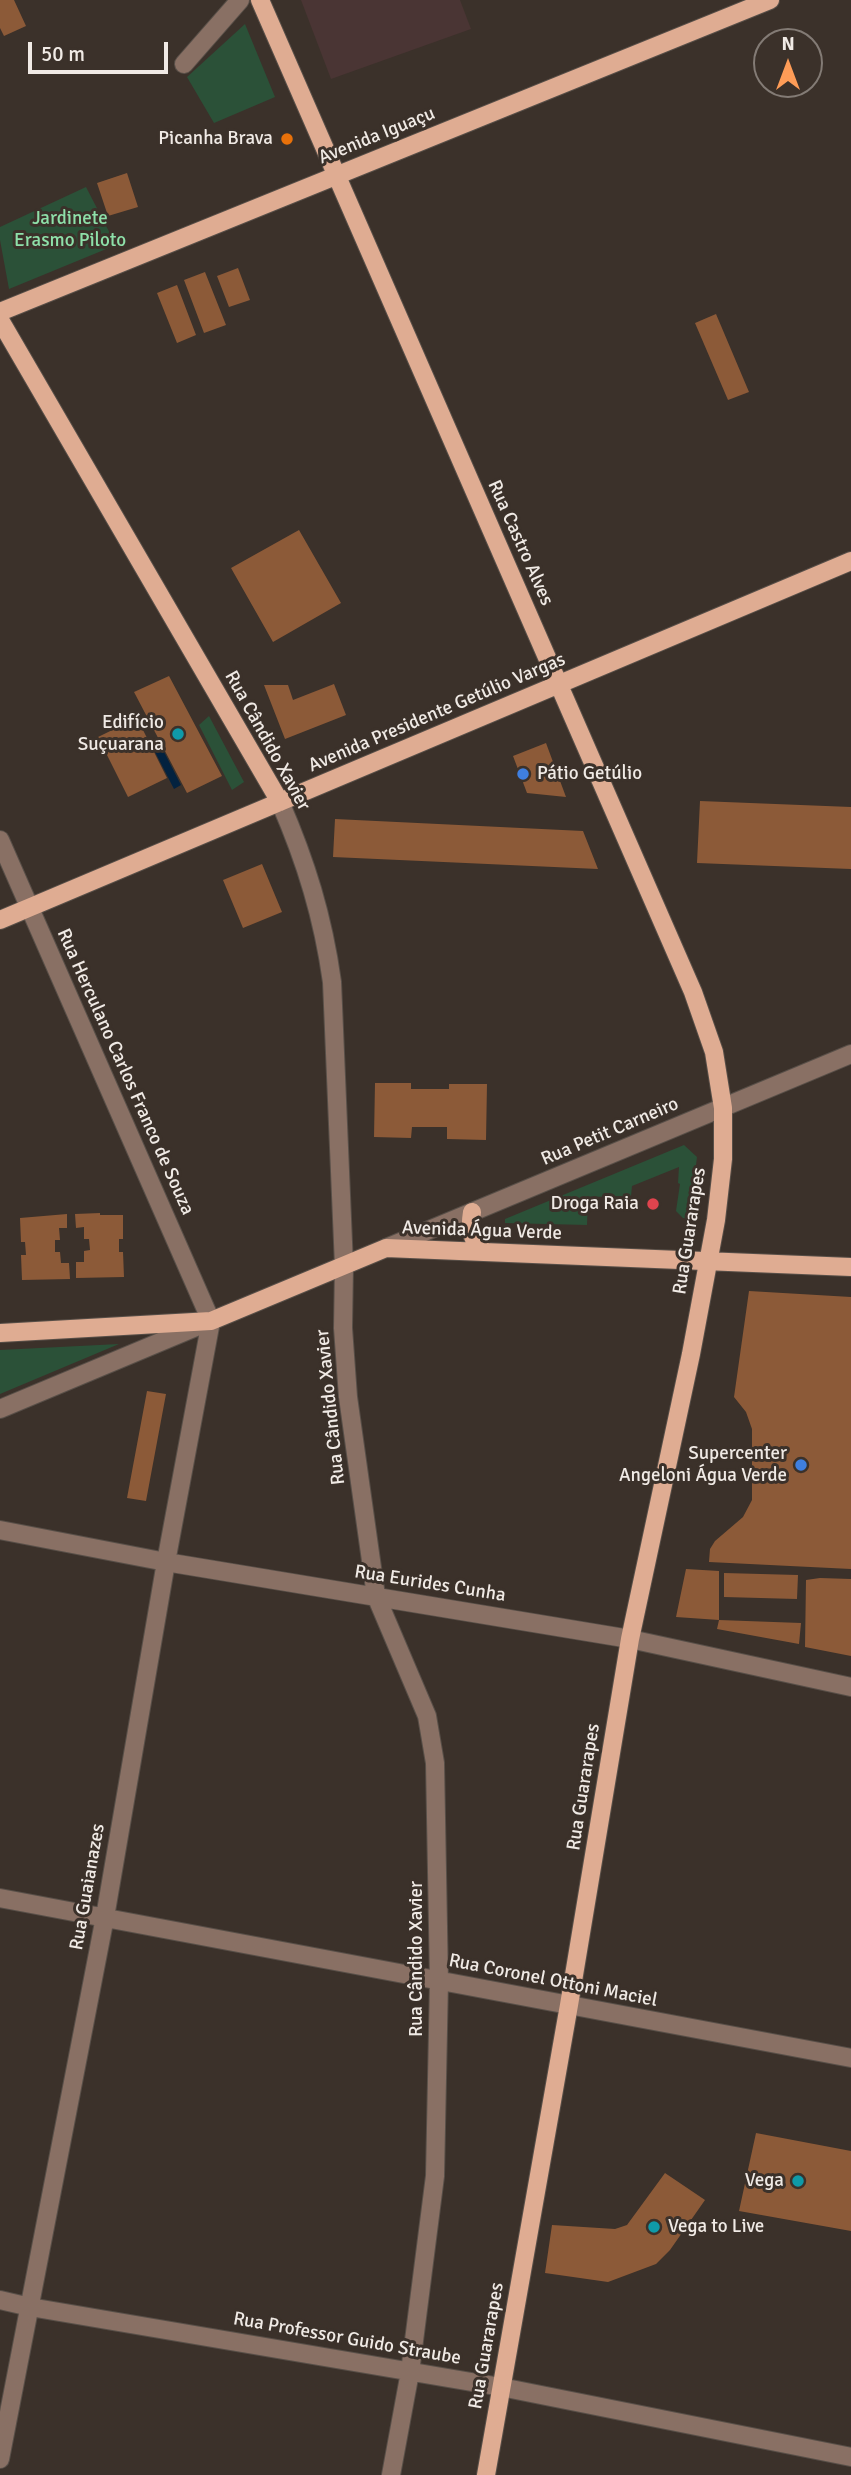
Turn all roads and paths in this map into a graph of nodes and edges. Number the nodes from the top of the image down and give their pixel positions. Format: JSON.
{"nodes":[{"id":1,"x":240,"y":0,"type":"edge"},
{"id":2,"x":260,"y":0,"type":"edge"},
{"id":3,"x":770,"y":0,"type":"edge"},
{"id":4,"x":184,"y":64,"type":"dead end"},
{"id":5,"x":337,"y":175,"type":"junction"},
{"id":6,"x":0,"y":312,"type":"edge"},
{"id":7,"x":0,"y":320,"type":"edge"},
{"id":8,"x":851,"y":561,"type":"edge"},
{"id":9,"x":559,"y":684,"type":"junction"},
{"id":10,"x":280,"y":802,"type":"junction"},
{"id":11,"x":0,"y":840,"type":"edge"},
{"id":12,"x":30,"y":907,"type":"junction"},
{"id":13,"x":0,"y":920,"type":"edge"},
{"id":14,"x":851,"y":1054,"type":"edge"},
{"id":15,"x":723,"y":1108,"type":"junction"},
{"id":16,"x":472,"y":1212,"type":"junction"},
{"id":17,"x":386,"y":1248,"type":"junction"},
{"id":18,"x":485,"y":1252,"type":"junction"},
{"id":19,"x":709,"y":1261,"type":"junction"},
{"id":20,"x":344,"y":1266,"type":"junction"},
{"id":21,"x":851,"y":1267,"type":"edge"},
{"id":22,"x":211,"y":1321,"type":"junction"},
{"id":23,"x":0,"y":1333,"type":"edge"},
{"id":24,"x":0,"y":1409,"type":"edge"},
{"id":25,"x":0,"y":1530,"type":"edge"},
{"id":26,"x":166,"y":1562,"type":"junction"},
{"id":27,"x":376,"y":1596,"type":"junction"},
{"id":28,"x":630,"y":1639,"type":"junction"},
{"id":29,"x":851,"y":1687,"type":"edge"},
{"id":30,"x":0,"y":1898,"type":"edge"},
{"id":31,"x":105,"y":1917,"type":"junction"},
{"id":32,"x":439,"y":1981,"type":"junction"},
{"id":33,"x":569,"y":2005,"type":"junction"},
{"id":34,"x":851,"y":2058,"type":"edge"},
{"id":35,"x":0,"y":2300,"type":"edge"},
{"id":36,"x":30,"y":2306,"type":"junction"},
{"id":37,"x":410,"y":2372,"type":"junction"},
{"id":38,"x":502,"y":2387,"type":"junction"},
{"id":39,"x":851,"y":2457,"type":"edge"},
{"id":40,"x":0,"y":2459,"type":"edge"},
{"id":41,"x":391,"y":2475,"type":"edge"},
{"id":42,"x":486,"y":2475,"type":"edge"}],
"edges":[{"from":1,"to":4,"type":"street"},
{"from":2,"to":5,"type":"main road","name":"Rua Castro Alves"},
{"from":3,"to":5,"type":"main road","name":"Avenida Iguaçu"},
{"from":5,"to":6,"type":"main road","name":"Avenida Iguaçu"},
{"from":5,"to":9,"type":"main road","name":"Rua Castro Alves"},
{"from":7,"to":10,"type":"main road","name":"Rua Cândido Xavier"},
{"from":8,"to":9,"type":"main road","name":"Avenida Presidente Getúlio Vargas"},
{"from":9,"to":10,"type":"main road","name":"Avenida Presidente Getúlio Vargas"},
{"from":9,"to":15,"type":"main road","name":"Rua Castro Alves"},
{"from":10,"to":12,"type":"main road","name":"Avenida Presidente Getúlio Vargas"},
{"from":10,"to":20,"type":"street","name":"Rua Cândido Xavier"},
{"from":11,"to":12,"type":"street","name":"Rua Herculano Carlos Franco de Souza"},
{"from":12,"to":13,"type":"main road","name":"Avenida Presidente Getúlio Vargas"},
{"from":12,"to":22,"type":"street","name":"Rua Herculano Carlos Franco de Souza"},
{"from":14,"to":15,"type":"street","name":"Rua Petit Carneiro"},
{"from":15,"to":16,"type":"street","name":"Rua Petit Carneiro"},
{"from":15,"to":19,"type":"main road","name":"Rua Guararapes"},
{"from":16,"to":17,"type":"street","name":"Rua Petit Carneiro"},
{"from":16,"to":18,"type":"main road"},
{"from":17,"to":18,"type":"main road","name":"Avenida Água Verde"},
{"from":17,"to":20,"type":"main road","name":"Avenida Água Verde"},
{"from":18,"to":19,"type":"main road","name":"Avenida Água Verde"},
{"from":19,"to":21,"type":"main road","name":"Avenida Água Verde"},
{"from":19,"to":28,"type":"main road","name":"Rua Guararapes"},
{"from":20,"to":22,"type":"main road","name":"Avenida Água Verde"},
{"from":20,"to":27,"type":"street","name":"Rua Cândido Xavier"},
{"from":22,"to":23,"type":"main road","name":"Avenida Água Verde"},
{"from":22,"to":24,"type":"street"},
{"from":22,"to":26,"type":"street","name":"Rua Guaianazes"},
{"from":25,"to":26,"type":"street","name":"Rua Eurides Cunha"},
{"from":26,"to":27,"type":"street","name":"Rua Eurides Cunha"},
{"from":26,"to":31,"type":"street","name":"Rua Guaianazes"},
{"from":27,"to":28,"type":"street","name":"Rua Eurides Cunha"},
{"from":27,"to":32,"type":"street","name":"Rua Cândido Xavier"},
{"from":28,"to":29,"type":"street","name":"Rua Eurides Cunha"},
{"from":28,"to":33,"type":"main road","name":"Rua Guararapes"},
{"from":30,"to":31,"type":"street","name":"Rua Coronel Ottoni Maciel"},
{"from":31,"to":32,"type":"street","name":"Rua Coronel Ottoni Maciel"},
{"from":31,"to":36,"type":"street","name":"Rua Guaianazes"},
{"from":32,"to":33,"type":"street","name":"Rua Coronel Ottoni Maciel"},
{"from":32,"to":37,"type":"street","name":"Rua Cândido Xavier"},
{"from":33,"to":34,"type":"street","name":"Rua Coronel Ottoni Maciel"},
{"from":33,"to":38,"type":"main road","name":"Rua Guararapes"},
{"from":35,"to":36,"type":"street","name":"Rua Professor Guido Straube"},
{"from":36,"to":37,"type":"street","name":"Rua Professor Guido Straube"},
{"from":36,"to":40,"type":"street","name":"Rua Guaianazes"},
{"from":37,"to":38,"type":"street","name":"Rua Professor Guido Straube"},
{"from":37,"to":41,"type":"street","name":"Rua Cândido Xavier"},
{"from":38,"to":39,"type":"street","name":"Rua Professor Guido Straube"},
{"from":38,"to":42,"type":"main road","name":"Rua Guararapes"}]}
